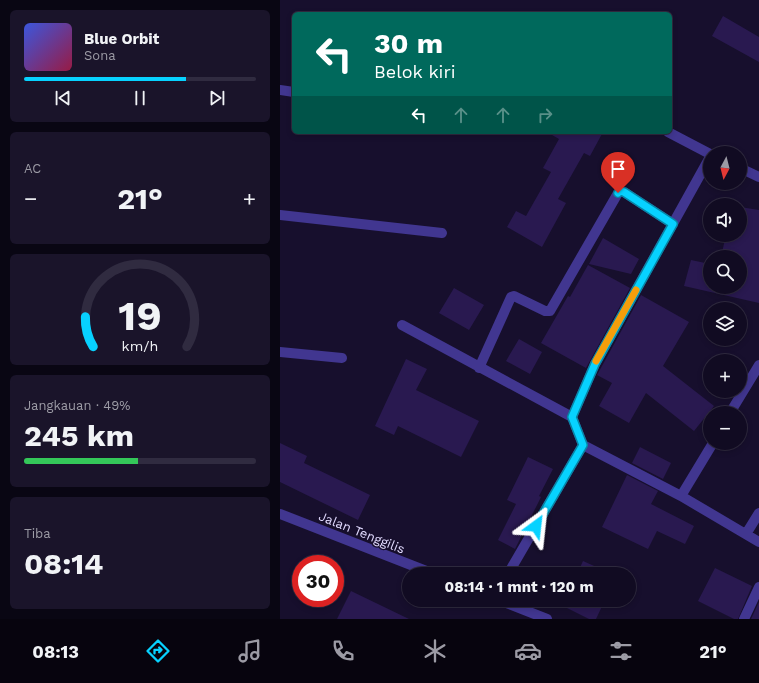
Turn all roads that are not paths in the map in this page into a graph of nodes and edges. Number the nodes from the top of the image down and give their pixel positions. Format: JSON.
{"nodes":[{"id":1,"x":280,"y":90,"type":"edge"},
{"id":2,"x":292,"y":92,"type":"edge"},
{"id":3,"x":672,"y":134,"type":"edge"},
{"id":4,"x":703,"y":150,"type":"edge"},
{"id":5,"x":703,"y":170,"type":"edge"},
{"id":6,"x":747,"y":171,"type":"edge"},
{"id":7,"x":759,"y":177,"type":"edge"},
{"id":8,"x":280,"y":215,"type":"edge"},
{"id":9,"x":673,"y":224,"type":"junction"},
{"id":10,"x":442,"y":233,"type":"dead end"},
{"id":11,"x":402,"y":325,"type":"dead end"},
{"id":12,"x":280,"y":352,"type":"edge"},
{"id":13,"x":342,"y":358,"type":"dead end"},
{"id":14,"x":759,"y":365,"type":"edge"},
{"id":15,"x":479,"y":368,"type":"junction"},
{"id":16,"x":734,"y":406,"type":"edge"},
{"id":17,"x":572,"y":417,"type":"junction"},
{"id":18,"x":583,"y":445,"type":"junction"},
{"id":19,"x":709,"y":450,"type":"edge"},
{"id":20,"x":681,"y":496,"type":"junction"},
{"id":21,"x":759,"y":513,"type":"edge"},
{"id":22,"x":280,"y":514,"type":"edge"},
{"id":23,"x":746,"y":534,"type":"junction"},
{"id":24,"x":759,"y":542,"type":"edge"},
{"id":25,"x":416,"y":567,"type":"edge"},
{"id":26,"x":512,"y":567,"type":"edge"},
{"id":27,"x":759,"y":587,"type":"edge"},
{"id":28,"x":517,"y":607,"type":"edge"},
{"id":29,"x":547,"y":619,"type":"edge"},
{"id":30,"x":744,"y":619,"type":"edge"}],
"edges":[{"from":1,"to":2,"type":"street"},
{"from":3,"to":4,"type":"street"},
{"from":5,"to":9,"type":"street"},
{"from":6,"to":7,"type":"street"},
{"from":8,"to":10,"type":"street"},
{"from":9,"to":15,"type":"street"},
{"from":9,"to":17,"type":"street"},
{"from":11,"to":15,"type":"street"},
{"from":12,"to":13,"type":"street"},
{"from":14,"to":16,"type":"street"},
{"from":15,"to":17,"type":"street"},
{"from":17,"to":18,"type":"street"},
{"from":18,"to":20,"type":"street"},
{"from":18,"to":26,"type":"street"},
{"from":19,"to":20,"type":"street"},
{"from":20,"to":23,"type":"street"},
{"from":21,"to":23,"type":"street"},
{"from":22,"to":25,"type":"street","name":"Jalan Tenggilis"},
{"from":23,"to":24,"type":"street"},
{"from":27,"to":30,"type":"street"},
{"from":28,"to":29,"type":"street"}]}
